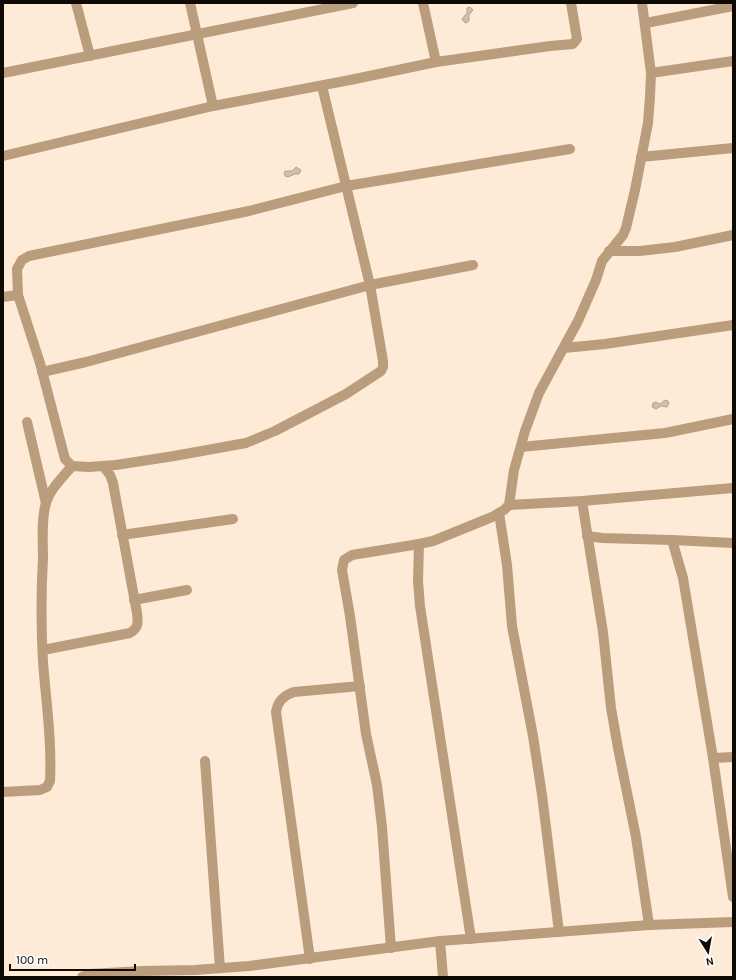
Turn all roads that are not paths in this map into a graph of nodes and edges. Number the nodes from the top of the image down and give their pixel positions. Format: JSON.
{"nodes":[{"id":1,"x":76,"y":3,"type":"edge"},
{"id":2,"x":190,"y":3,"type":"edge"},
{"id":3,"x":353,"y":3,"type":"edge"},
{"id":4,"x":423,"y":3,"type":"edge"},
{"id":5,"x":571,"y":3,"type":"edge"},
{"id":6,"x":642,"y":3,"type":"edge"},
{"id":7,"x":733,"y":6,"type":"edge"},
{"id":8,"x":307,"y":8,"type":"edge"},
{"id":9,"x":646,"y":23,"type":"junction"},
{"id":10,"x":198,"y":35,"type":"junction"},
{"id":11,"x":90,"y":56,"type":"junction"},
{"id":12,"x":733,"y":61,"type":"edge"},
{"id":13,"x":436,"y":62,"type":"junction"},
{"id":14,"x":3,"y":73,"type":"edge"},
{"id":15,"x":651,"y":73,"type":"junction"},
{"id":16,"x":322,"y":86,"type":"junction"},
{"id":17,"x":213,"y":106,"type":"junction"},
{"id":18,"x":733,"y":148,"type":"edge"},
{"id":19,"x":570,"y":149,"type":"dead end"},
{"id":20,"x":3,"y":156,"type":"edge"},
{"id":21,"x":641,"y":158,"type":"junction"},
{"id":22,"x":346,"y":186,"type":"junction"},
{"id":23,"x":733,"y":235,"type":"edge"},
{"id":24,"x":609,"y":251,"type":"junction"},
{"id":25,"x":474,"y":265,"type":"dead end"},
{"id":26,"x":370,"y":285,"type":"junction"},
{"id":27,"x":18,"y":295,"type":"junction"},
{"id":28,"x":3,"y":297,"type":"edge"},
{"id":29,"x":733,"y":325,"type":"edge"},
{"id":30,"x":564,"y":348,"type":"junction"},
{"id":31,"x":42,"y":372,"type":"junction"},
{"id":32,"x":733,"y":419,"type":"edge"},
{"id":33,"x":27,"y":422,"type":"dead end"},
{"id":34,"x":521,"y":447,"type":"junction"},
{"id":35,"x":72,"y":466,"type":"junction"},
{"id":36,"x":103,"y":466,"type":"junction"},
{"id":37,"x":733,"y":488,"type":"edge"},
{"id":38,"x":582,"y":501,"type":"junction"},
{"id":39,"x":46,"y":503,"type":"junction"},
{"id":40,"x":509,"y":505,"type":"junction"},
{"id":41,"x":499,"y":513,"type":"junction"},
{"id":42,"x":232,"y":519,"type":"dead end"},
{"id":43,"x":122,"y":535,"type":"junction"},
{"id":44,"x":588,"y":536,"type":"junction"},
{"id":45,"x":672,"y":540,"type":"junction"},
{"id":46,"x":733,"y":543,"type":"edge"},
{"id":47,"x":419,"y":544,"type":"junction"},
{"id":48,"x":187,"y":590,"type":"dead end"},
{"id":49,"x":134,"y":600,"type":"junction"},
{"id":50,"x":43,"y":650,"type":"junction"},
{"id":51,"x":360,"y":686,"type":"junction"},
{"id":52,"x":733,"y":756,"type":"edge"},
{"id":53,"x":713,"y":758,"type":"junction"},
{"id":54,"x":205,"y":761,"type":"dead end"},
{"id":55,"x":3,"y":792,"type":"edge"},
{"id":56,"x":733,"y":897,"type":"edge"},
{"id":57,"x":733,"y":922,"type":"edge"},
{"id":58,"x":649,"y":925,"type":"junction"},
{"id":59,"x":559,"y":932,"type":"junction"},
{"id":60,"x":471,"y":939,"type":"junction"},
{"id":61,"x":440,"y":942,"type":"junction"},
{"id":62,"x":391,"y":948,"type":"junction"},
{"id":63,"x":310,"y":959,"type":"junction"},
{"id":64,"x":220,"y":968,"type":"junction"},
{"id":65,"x":82,"y":977,"type":"edge"},
{"id":66,"x":443,"y":977,"type":"edge"}],
"edges":[{"from":1,"to":11,"type":"street"},
{"from":2,"to":10,"type":"street"},
{"from":3,"to":8,"type":"street"},
{"from":4,"to":13,"type":"street"},
{"from":5,"to":13,"type":"street"},
{"from":6,"to":9,"type":"street"},
{"from":7,"to":9,"type":"street"},
{"from":8,"to":10,"type":"street"},
{"from":9,"to":15,"type":"street"},
{"from":10,"to":11,"type":"street"},
{"from":10,"to":17,"type":"street"},
{"from":11,"to":14,"type":"street"},
{"from":12,"to":15,"type":"street"},
{"from":13,"to":16,"type":"street"},
{"from":15,"to":21,"type":"street"},
{"from":16,"to":17,"type":"street"},
{"from":16,"to":22,"type":"street"},
{"from":17,"to":20,"type":"street"},
{"from":18,"to":21,"type":"street"},
{"from":19,"to":22,"type":"street"},
{"from":21,"to":24,"type":"street"},
{"from":22,"to":26,"type":"street"},
{"from":22,"to":27,"type":"street"},
{"from":23,"to":24,"type":"street"},
{"from":24,"to":30,"type":"street"},
{"from":25,"to":26,"type":"street"},
{"from":26,"to":31,"type":"street"},
{"from":26,"to":36,"type":"street"},
{"from":27,"to":28,"type":"street"},
{"from":27,"to":31,"type":"street"},
{"from":29,"to":30,"type":"street"},
{"from":30,"to":34,"type":"street"},
{"from":31,"to":35,"type":"street"},
{"from":32,"to":34,"type":"street"},
{"from":33,"to":39,"type":"street"},
{"from":34,"to":40,"type":"street"},
{"from":35,"to":36,"type":"street"},
{"from":35,"to":39,"type":"street"},
{"from":36,"to":43,"type":"street"},
{"from":37,"to":38,"type":"street"},
{"from":38,"to":40,"type":"street"},
{"from":38,"to":44,"type":"street"},
{"from":39,"to":50,"type":"street"},
{"from":40,"to":41,"type":"street"},
{"from":41,"to":47,"type":"street"},
{"from":41,"to":59,"type":"street"},
{"from":42,"to":43,"type":"street"},
{"from":43,"to":49,"type":"street"},
{"from":44,"to":45,"type":"street"},
{"from":44,"to":58,"type":"street"},
{"from":45,"to":46,"type":"street"},
{"from":45,"to":53,"type":"street"},
{"from":47,"to":51,"type":"street"},
{"from":47,"to":60,"type":"street"},
{"from":48,"to":49,"type":"street"},
{"from":49,"to":50,"type":"street"},
{"from":50,"to":55,"type":"street"},
{"from":51,"to":62,"type":"street"},
{"from":51,"to":63,"type":"street"},
{"from":52,"to":53,"type":"street"},
{"from":53,"to":56,"type":"street"},
{"from":54,"to":64,"type":"street"},
{"from":57,"to":58,"type":"street"},
{"from":58,"to":59,"type":"street"},
{"from":59,"to":60,"type":"street"},
{"from":60,"to":61,"type":"street"},
{"from":61,"to":62,"type":"street"},
{"from":61,"to":66,"type":"street"},
{"from":62,"to":63,"type":"street"},
{"from":63,"to":64,"type":"street"},
{"from":64,"to":65,"type":"street"}]}
